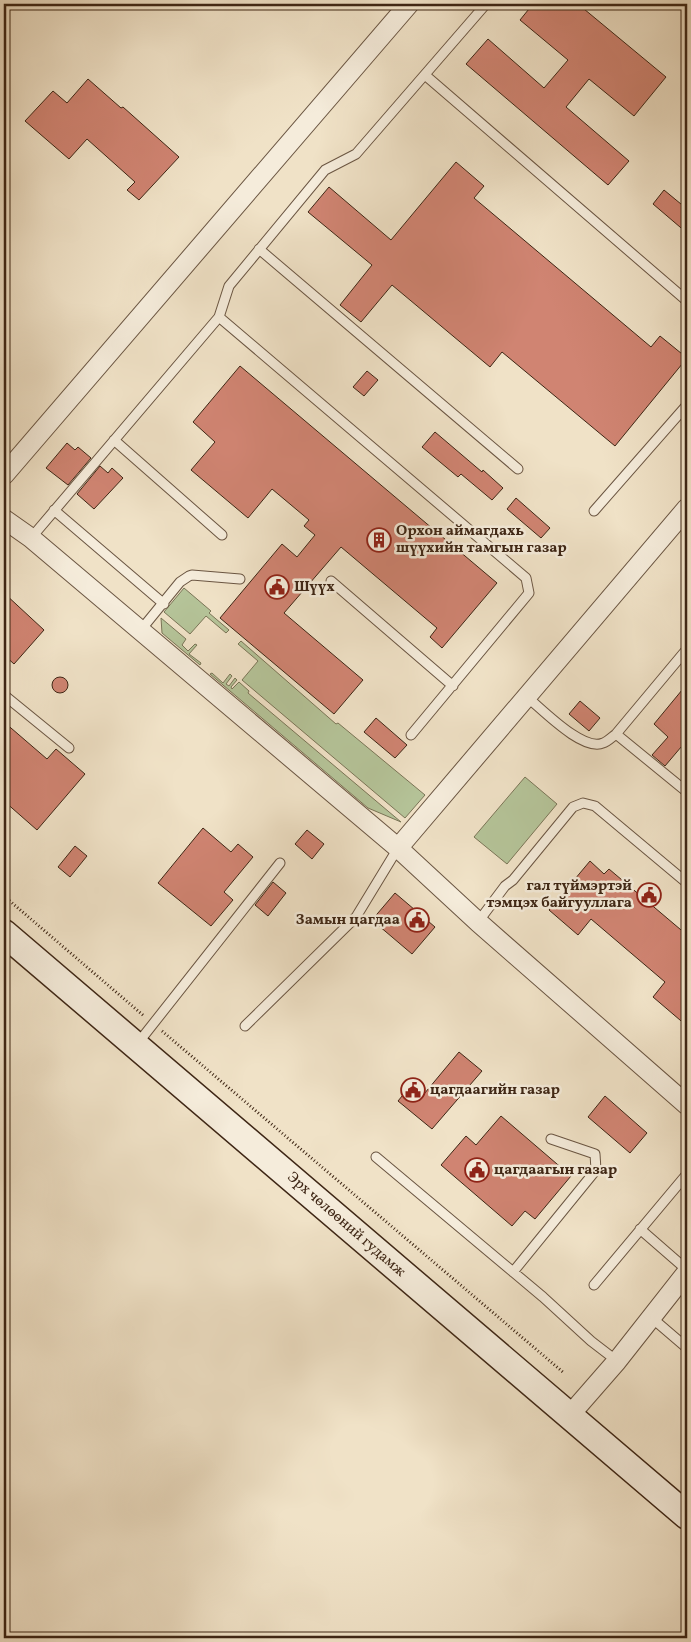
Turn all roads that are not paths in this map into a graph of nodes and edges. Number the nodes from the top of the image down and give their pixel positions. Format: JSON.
{"nodes":[{"id":1,"x":409,"y":4,"type":"edge"},
{"id":2,"x":486,"y":4,"type":"edge"},
{"id":3,"x":425,"y":75,"type":"junction"},
{"id":4,"x":259,"y":249,"type":"junction"},
{"id":5,"x":687,"y":301,"type":"edge"},
{"id":6,"x":219,"y":317,"type":"junction"},
{"id":7,"x":687,"y":405,"type":"edge"},
{"id":8,"x":114,"y":440,"type":"junction"},
{"id":9,"x":518,"y":469,"type":"dead end"},
{"id":10,"x":4,"y":475,"type":"edge"},
{"id":11,"x":687,"y":508,"type":"edge"},
{"id":12,"x":54,"y":510,"type":"junction"},
{"id":13,"x":594,"y":511,"type":"dead end"},
{"id":14,"x":4,"y":519,"type":"edge"},
{"id":15,"x":222,"y":535,"type":"dead end"},
{"id":16,"x":31,"y":538,"type":"junction"},
{"id":17,"x":240,"y":579,"type":"dead end"},
{"id":18,"x":330,"y":581,"type":"dead end"},
{"id":19,"x":164,"y":604,"type":"junction"},
{"id":20,"x":140,"y":631,"type":"junction"},
{"id":21,"x":687,"y":649,"type":"edge"},
{"id":22,"x":453,"y":686,"type":"junction"},
{"id":23,"x":4,"y":695,"type":"edge"},
{"id":24,"x":527,"y":697,"type":"junction"},
{"id":25,"x":616,"y":734,"type":"junction"},
{"id":26,"x":411,"y":735,"type":"dead end"},
{"id":27,"x":69,"y":748,"type":"dead end"},
{"id":28,"x":687,"y":792,"type":"edge"},
{"id":29,"x":398,"y":848,"type":"junction"},
{"id":30,"x":280,"y":863,"type":"dead end"},
{"id":31,"x":687,"y":883,"type":"edge"},
{"id":32,"x":478,"y":922,"type":"junction"},
{"id":33,"x":4,"y":933,"type":"edge"},
{"id":34,"x":245,"y":1026,"type":"dead end"},
{"id":35,"x":136,"y":1046,"type":"junction"},
{"id":36,"x":687,"y":1104,"type":"edge"},
{"id":37,"x":551,"y":1139,"type":"dead end"},
{"id":38,"x":376,"y":1157,"type":"dead end"},
{"id":39,"x":687,"y":1174,"type":"edge"},
{"id":40,"x":640,"y":1229,"type":"junction"},
{"id":41,"x":687,"y":1271,"type":"edge"},
{"id":42,"x":513,"y":1272,"type":"junction"},
{"id":43,"x":594,"y":1285,"type":"dead end"},
{"id":44,"x":652,"y":1318,"type":"junction"},
{"id":45,"x":687,"y":1348,"type":"edge"},
{"id":46,"x":617,"y":1361,"type":"junction"},
{"id":47,"x":570,"y":1416,"type":"junction"},
{"id":48,"x":687,"y":1516,"type":"edge"}],
"edges":[{"from":1,"to":10,"type":"street"},
{"from":2,"to":3,"type":"lane"},
{"from":3,"to":4,"type":"lane"},
{"from":3,"to":5,"type":"lane"},
{"from":4,"to":6,"type":"lane"},
{"from":4,"to":9,"type":"lane"},
{"from":6,"to":8,"type":"lane"},
{"from":6,"to":22,"type":"lane"},
{"from":7,"to":13,"type":"lane"},
{"from":8,"to":12,"type":"lane"},
{"from":8,"to":15,"type":"lane"},
{"from":11,"to":24,"type":"street"},
{"from":12,"to":16,"type":"lane"},
{"from":12,"to":19,"type":"lane"},
{"from":14,"to":16,"type":"street"},
{"from":16,"to":20,"type":"street"},
{"from":17,"to":19,"type":"lane"},
{"from":18,"to":22,"type":"lane"},
{"from":19,"to":20,"type":"lane"},
{"from":20,"to":29,"type":"street"},
{"from":21,"to":25,"type":"lane"},
{"from":22,"to":26,"type":"lane"},
{"from":23,"to":27,"type":"lane"},
{"from":24,"to":25,"type":"lane"},
{"from":24,"to":29,"type":"street"},
{"from":25,"to":28,"type":"lane"},
{"from":29,"to":32,"type":"street"},
{"from":29,"to":34,"type":"lane"},
{"from":30,"to":35,"type":"lane"},
{"from":31,"to":32,"type":"lane"},
{"from":32,"to":36,"type":"street"},
{"from":33,"to":35,"type":"main road","name":"Эрх чөлөөний гудамж"},
{"from":35,"to":47,"type":"main road","name":"Эрх чөлөөний гудамж"},
{"from":37,"to":42,"type":"lane"},
{"from":38,"to":42,"type":"lane"},
{"from":39,"to":40,"type":"lane"},
{"from":40,"to":41,"type":"lane"},
{"from":40,"to":43,"type":"lane"},
{"from":41,"to":44,"type":"street"},
{"from":42,"to":46,"type":"lane"},
{"from":44,"to":45,"type":"lane"},
{"from":44,"to":46,"type":"street"},
{"from":46,"to":47,"type":"street"},
{"from":47,"to":48,"type":"main road","name":"Эрх чөлөөний гудамж"}]}
